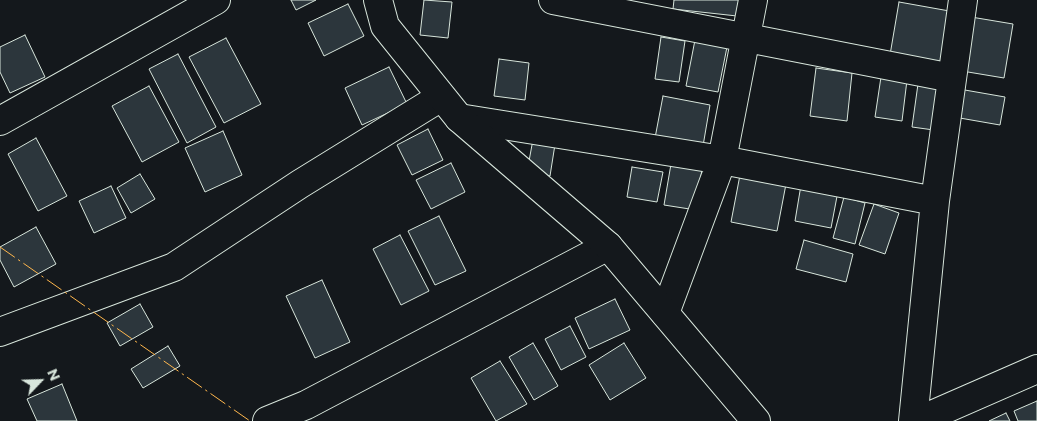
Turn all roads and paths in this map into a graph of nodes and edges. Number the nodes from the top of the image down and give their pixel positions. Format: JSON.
{"nodes":[{"id":1,"x":216,"y":0,"type":"edge"},
{"id":2,"x":378,"y":0,"type":"edge"},
{"id":3,"x":553,"y":0,"type":"edge"},
{"id":4,"x":753,"y":0,"type":"edge"},
{"id":5,"x":963,"y":0,"type":"edge"},
{"id":6,"x":744,"y":38,"type":"junction"},
{"id":7,"x":952,"y":78,"type":"junction"},
{"id":8,"x":441,"y":97,"type":"junction"},
{"id":9,"x":458,"y":118,"type":"junction"},
{"id":10,"x":0,"y":121,"type":"edge"},
{"id":11,"x":722,"y":160,"type":"junction"},
{"id":12,"x":935,"y":201,"type":"junction"},
{"id":13,"x":608,"y":246,"type":"junction"},
{"id":14,"x":665,"y":313,"type":"junction"},
{"id":15,"x":0,"y":332,"type":"edge"},
{"id":16,"x":1037,"y":368,"type":"edge"},
{"id":17,"x":310,"y":413,"type":"edge"},
{"id":18,"x":267,"y":421,"type":"edge"},
{"id":19,"x":756,"y":421,"type":"edge"},
{"id":20,"x":913,"y":421,"type":"edge"},
{"id":21,"x":918,"y":421,"type":"edge"}],
"edges":[{"from":1,"to":10,"type":"street"},
{"from":2,"to":8,"type":"street"},
{"from":3,"to":6,"type":"street"},
{"from":4,"to":6,"type":"street"},
{"from":5,"to":7,"type":"street"},
{"from":6,"to":7,"type":"street"},
{"from":6,"to":11,"type":"street"},
{"from":7,"to":12,"type":"street"},
{"from":8,"to":9,"type":"street"},
{"from":8,"to":15,"type":"street"},
{"from":9,"to":11,"type":"street"},
{"from":9,"to":13,"type":"street"},
{"from":11,"to":12,"type":"street"},
{"from":11,"to":14,"type":"street"},
{"from":12,"to":20,"type":"street"},
{"from":13,"to":14,"type":"street"},
{"from":13,"to":17,"type":"street"},
{"from":14,"to":19,"type":"street"},
{"from":16,"to":21,"type":"street"},
{"from":17,"to":18,"type":"street"}]}
